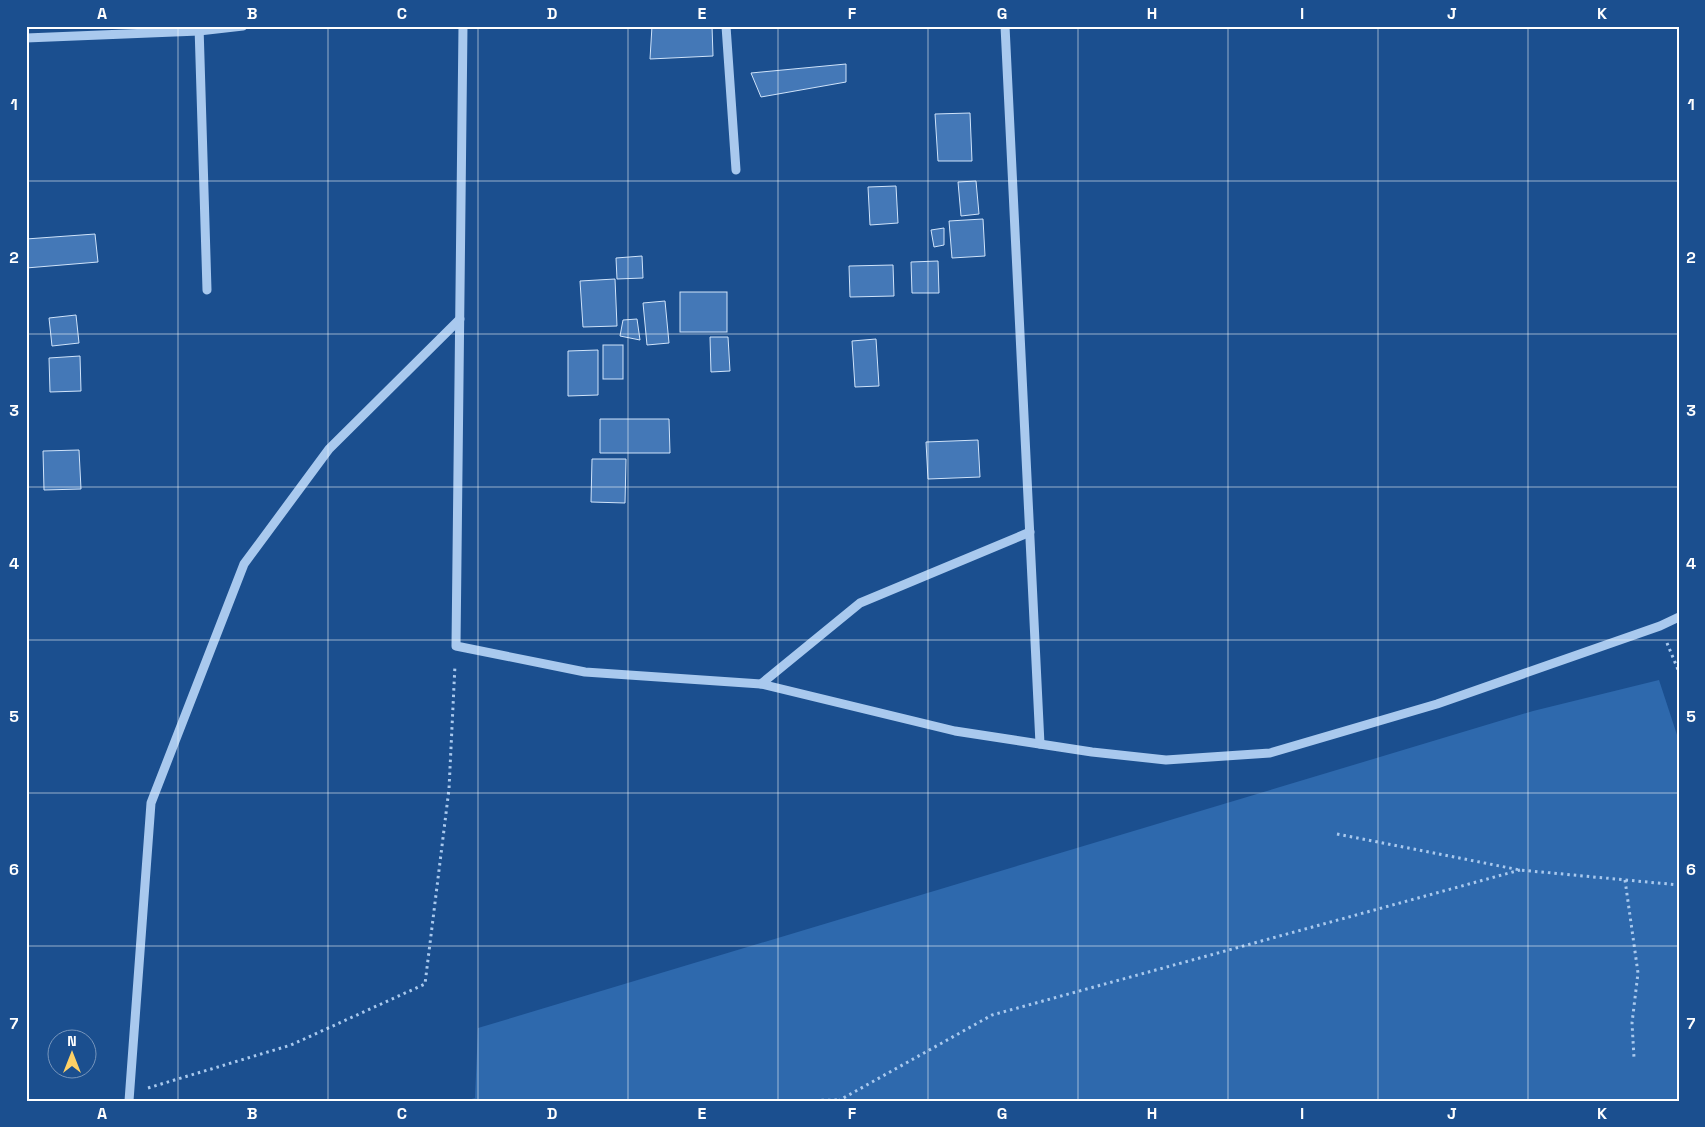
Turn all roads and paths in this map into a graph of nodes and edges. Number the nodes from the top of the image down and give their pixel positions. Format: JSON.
{"nodes":[{"id":1,"x":243,"y":26,"type":"edge"},
{"id":2,"x":463,"y":26,"type":"edge"},
{"id":3,"x":726,"y":26,"type":"edge"},
{"id":4,"x":1005,"y":26,"type":"edge"},
{"id":5,"x":199,"y":28,"type":"edge"},
{"id":6,"x":26,"y":38,"type":"edge"},
{"id":7,"x":736,"y":170,"type":"dead end"},
{"id":8,"x":207,"y":290,"type":"dead end"},
{"id":9,"x":460,"y":318,"type":"junction"},
{"id":10,"x":1030,"y":532,"type":"junction"},
{"id":11,"x":1679,"y":618,"type":"edge"},
{"id":12,"x":1660,"y":626,"type":"junction"},
{"id":13,"x":456,"y":646,"type":"junction"},
{"id":14,"x":1679,"y":672,"type":"edge"},
{"id":15,"x":761,"y":684,"type":"junction"},
{"id":16,"x":1040,"y":744,"type":"junction"},
{"id":17,"x":1337,"y":834,"type":"dead end"},
{"id":18,"x":1520,"y":870,"type":"junction"},
{"id":19,"x":1625,"y":880,"type":"junction"},
{"id":20,"x":1679,"y":886,"type":"edge"},
{"id":21,"x":1634,"y":1058,"type":"dead end"},
{"id":22,"x":129,"y":1097,"type":"edge"},
{"id":23,"x":839,"y":1100,"type":"edge"},
{"id":24,"x":789,"y":1101,"type":"edge"}],
"edges":[{"from":1,"to":5,"type":"street"},
{"from":2,"to":9,"type":"street"},
{"from":3,"to":7,"type":"street"},
{"from":4,"to":10,"type":"street"},
{"from":5,"to":6,"type":"street"},
{"from":5,"to":8,"type":"street"},
{"from":9,"to":13,"type":"street"},
{"from":9,"to":22,"type":"street"},
{"from":10,"to":15,"type":"street"},
{"from":10,"to":16,"type":"street"},
{"from":11,"to":12,"type":"street"},
{"from":12,"to":14,"type":"path"},
{"from":12,"to":16,"type":"street"},
{"from":13,"to":15,"type":"street"},
{"from":13,"to":22,"type":"path"},
{"from":15,"to":16,"type":"street"},
{"from":17,"to":18,"type":"path"},
{"from":18,"to":19,"type":"path"},
{"from":18,"to":23,"type":"path"},
{"from":19,"to":20,"type":"path"},
{"from":19,"to":21,"type":"path"},
{"from":23,"to":24,"type":"path"}]}
